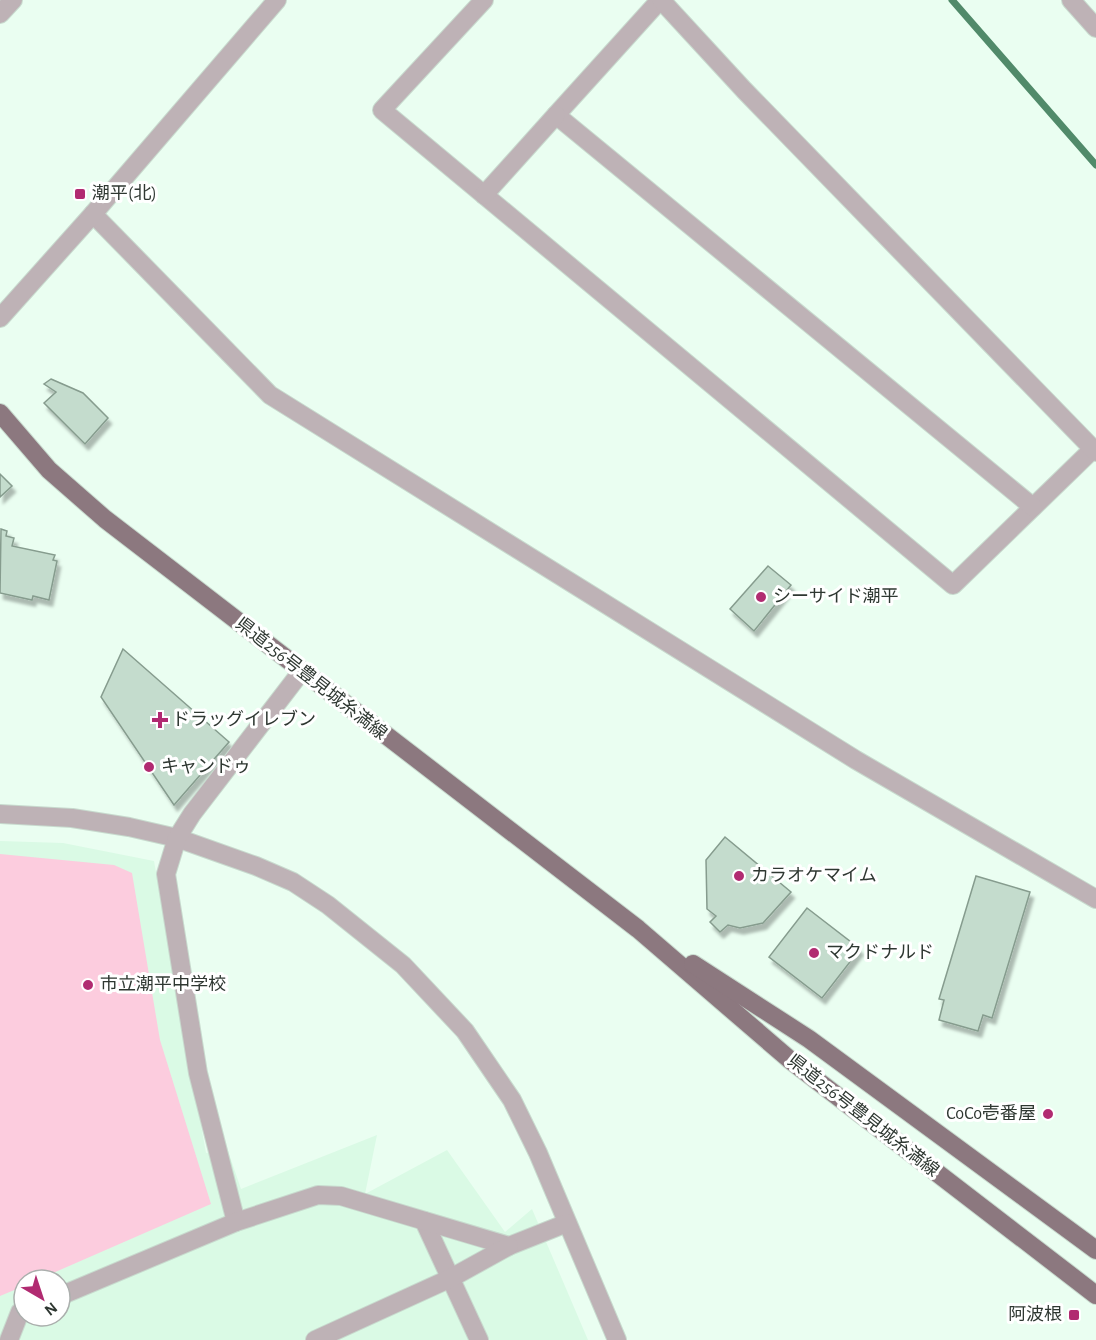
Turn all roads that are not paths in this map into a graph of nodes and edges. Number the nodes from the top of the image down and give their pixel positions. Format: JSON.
{"nodes":[{"id":1,"x":13,"y":0,"type":"edge"},
{"id":2,"x":278,"y":0,"type":"edge"},
{"id":3,"x":484,"y":0,"type":"edge"},
{"id":4,"x":661,"y":0,"type":"edge"},
{"id":5,"x":1071,"y":0,"type":"edge"},
{"id":6,"x":0,"y":14,"type":"edge"},
{"id":7,"x":1096,"y":28,"type":"edge"},
{"id":8,"x":556,"y":115,"type":"junction"},
{"id":9,"x":484,"y":195,"type":"junction"},
{"id":10,"x":93,"y":214,"type":"junction"},
{"id":11,"x":0,"y":318,"type":"edge"},
{"id":12,"x":0,"y":413,"type":"edge"},
{"id":13,"x":1095,"y":450,"type":"edge"},
{"id":14,"x":1033,"y":507,"type":"junction"},
{"id":15,"x":301,"y":672,"type":"junction"},
{"id":16,"x":0,"y":814,"type":"edge"},
{"id":17,"x":177,"y":838,"type":"junction"},
{"id":18,"x":1096,"y":899,"type":"edge"},
{"id":19,"x":638,"y":929,"type":"junction"},
{"id":20,"x":424,"y":1221,"type":"junction"},
{"id":21,"x":236,"y":1222,"type":"junction"},
{"id":22,"x":567,"y":1222,"type":"junction"},
{"id":23,"x":509,"y":1246,"type":"junction"},
{"id":24,"x":1096,"y":1250,"type":"edge"},
{"id":25,"x":451,"y":1278,"type":"junction"},
{"id":26,"x":72,"y":1291,"type":"edge"},
{"id":27,"x":1096,"y":1295,"type":"edge"},
{"id":28,"x":315,"y":1340,"type":"edge"},
{"id":29,"x":479,"y":1340,"type":"edge"},
{"id":30,"x":617,"y":1340,"type":"edge"}],
"edges":[{"from":1,"to":6,"type":"street"},
{"from":2,"to":10,"type":"street"},
{"from":3,"to":9,"type":"street"},
{"from":4,"to":8,"type":"street"},
{"from":4,"to":13,"type":"street"},
{"from":5,"to":7,"type":"street"},
{"from":8,"to":9,"type":"street"},
{"from":8,"to":14,"type":"street"},
{"from":9,"to":14,"type":"street"},
{"from":10,"to":11,"type":"street"},
{"from":10,"to":18,"type":"street"},
{"from":12,"to":15,"type":"main road","name":"県道256号豊見城糸満線"},
{"from":13,"to":14,"type":"street"},
{"from":15,"to":17,"type":"street"},
{"from":15,"to":19,"type":"main road","name":"県道256号豊見城糸満線"},
{"from":16,"to":17,"type":"street"},
{"from":17,"to":21,"type":"street"},
{"from":17,"to":22,"type":"street"},
{"from":19,"to":24,"type":"main road","name":"県道256号豊見城糸満線"},
{"from":19,"to":27,"type":"main road","name":"県道256号豊見城糸満線"},
{"from":20,"to":21,"type":"street"},
{"from":20,"to":23,"type":"street"},
{"from":20,"to":25,"type":"street"},
{"from":21,"to":26,"type":"street"},
{"from":22,"to":23,"type":"street"},
{"from":22,"to":30,"type":"street"},
{"from":23,"to":25,"type":"street"},
{"from":25,"to":28,"type":"street"},
{"from":25,"to":29,"type":"street"}]}
